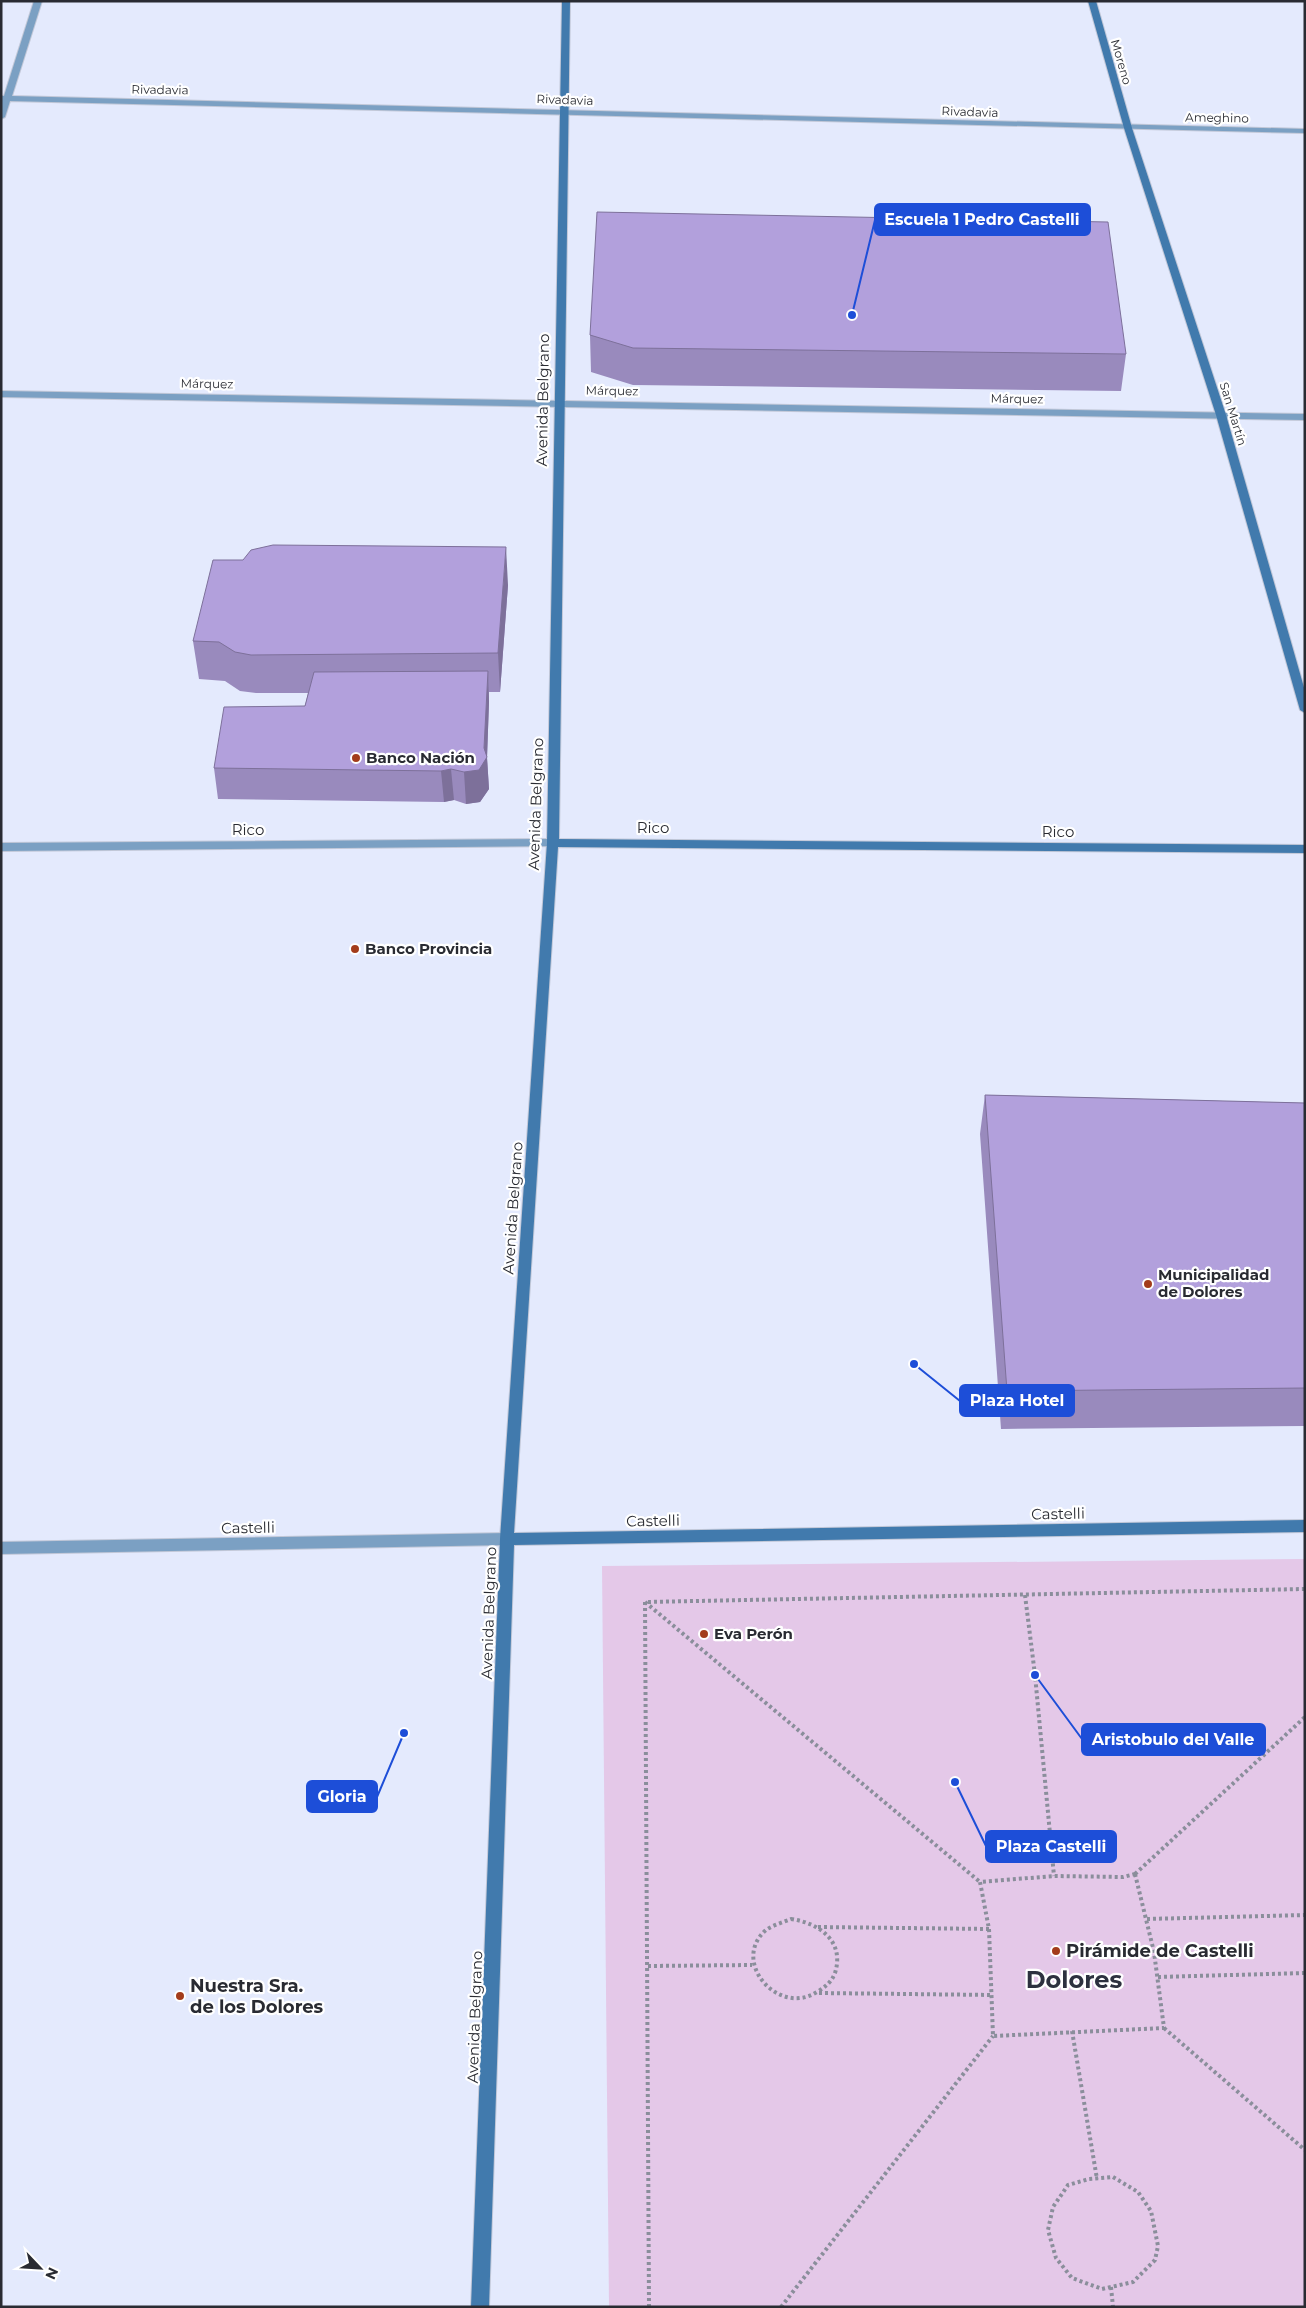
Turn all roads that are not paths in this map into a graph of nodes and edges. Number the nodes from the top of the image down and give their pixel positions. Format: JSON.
{"nodes":[{"id":1,"x":38,"y":1,"type":"edge"},
{"id":2,"x":566,"y":1,"type":"edge"},
{"id":3,"x":1092,"y":1,"type":"edge"},
{"id":4,"x":5,"y":98,"type":"edge"},
{"id":5,"x":564,"y":111,"type":"junction"},
{"id":6,"x":1,"y":117,"type":"edge"},
{"id":7,"x":1128,"y":128,"type":"junction"},
{"id":8,"x":1305,"y":130,"type":"edge"},
{"id":9,"x":1,"y":394,"type":"edge"},
{"id":10,"x":559,"y":403,"type":"junction"},
{"id":11,"x":1222,"y":415,"type":"junction"},
{"id":12,"x":1305,"y":417,"type":"edge"},
{"id":13,"x":1305,"y":710,"type":"edge"},
{"id":14,"x":553,"y":843,"type":"junction"},
{"id":15,"x":1,"y":847,"type":"edge"},
{"id":16,"x":1305,"y":849,"type":"edge"},
{"id":17,"x":1305,"y":1526,"type":"edge"},
{"id":18,"x":507,"y":1540,"type":"junction"},
{"id":19,"x":1,"y":1548,"type":"edge"},
{"id":20,"x":480,"y":2307,"type":"edge"}],
"edges":[{"from":1,"to":4,"type":"street"},
{"from":2,"to":5,"type":"main road","name":"Avenida Belgrano"},
{"from":3,"to":7,"type":"main road","name":"Moreno"},
{"from":4,"to":5,"type":"street","name":"Rivadavia"},
{"from":4,"to":6,"type":"street"},
{"from":5,"to":7,"type":"street","name":"Rivadavia"},
{"from":5,"to":10,"type":"main road","name":"Avenida Belgrano"},
{"from":7,"to":8,"type":"street","name":"Ameghino"},
{"from":7,"to":11,"type":"main road","name":"San Martín"},
{"from":9,"to":10,"type":"street","name":"Márquez"},
{"from":10,"to":11,"type":"street","name":"Márquez"},
{"from":10,"to":14,"type":"main road","name":"Avenida Belgrano"},
{"from":11,"to":12,"type":"street","name":"Márquez"},
{"from":11,"to":13,"type":"main road","name":"San Martín"},
{"from":14,"to":15,"type":"street","name":"Rico"},
{"from":14,"to":16,"type":"main road","name":"Rico"},
{"from":14,"to":18,"type":"main road","name":"Avenida Belgrano"},
{"from":17,"to":18,"type":"main road","name":"Castelli"},
{"from":18,"to":19,"type":"street","name":"Castelli"},
{"from":18,"to":20,"type":"main road","name":"Avenida Belgrano"}]}
